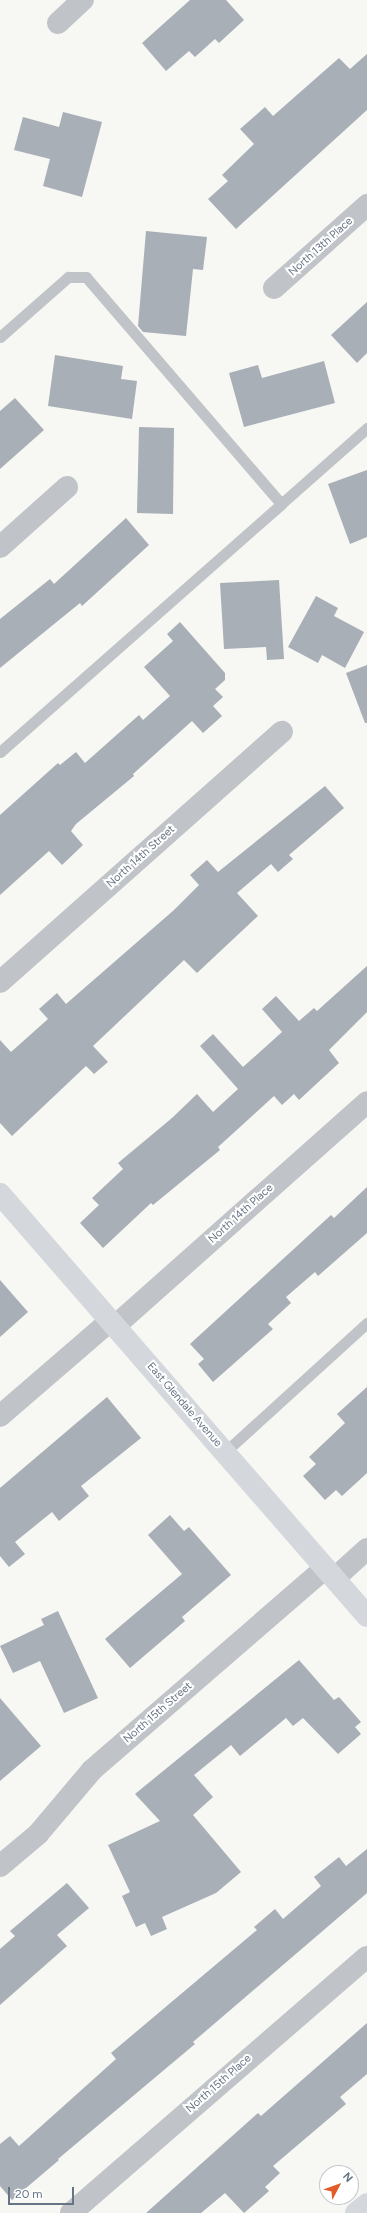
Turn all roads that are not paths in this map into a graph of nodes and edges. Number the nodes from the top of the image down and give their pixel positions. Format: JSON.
{"nodes":[{"id":1,"x":83,"y":0,"type":"edge"},
{"id":2,"x":58,"y":23,"type":"dead end"},
{"id":3,"x":367,"y":205,"type":"edge"},
{"id":4,"x":274,"y":288,"type":"dead end"},
{"id":5,"x":0,"y":337,"type":"edge"},
{"id":6,"x":367,"y":428,"type":"edge"},
{"id":7,"x":67,"y":488,"type":"dead end"},
{"id":8,"x":281,"y":504,"type":"junction"},
{"id":9,"x":0,"y":548,"type":"edge"},
{"id":10,"x":282,"y":732,"type":"dead end"},
{"id":11,"x":0,"y":752,"type":"edge"},
{"id":12,"x":0,"y":982,"type":"edge"},
{"id":13,"x":367,"y":1102,"type":"edge"},
{"id":14,"x":0,"y":1194,"type":"edge"},
{"id":15,"x":112,"y":1323,"type":"junction"},
{"id":16,"x":367,"y":1323,"type":"edge"},
{"id":17,"x":0,"y":1416,"type":"edge"},
{"id":18,"x":225,"y":1452,"type":"junction"},
{"id":19,"x":367,"y":1549,"type":"edge"},
{"id":20,"x":330,"y":1573,"type":"junction"},
{"id":21,"x":367,"y":1616,"type":"edge"},
{"id":22,"x":0,"y":1866,"type":"edge"},
{"id":23,"x":367,"y":1957,"type":"edge"},
{"id":24,"x":367,"y":2204,"type":"edge"},
{"id":25,"x":71,"y":2213,"type":"edge"},
{"id":26,"x":356,"y":2213,"type":"edge"}],
"edges":[{"from":1,"to":2,"type":"street"},
{"from":3,"to":4,"type":"street","name":"North 13th Place"},
{"from":5,"to":8,"type":"lane"},
{"from":6,"to":8,"type":"lane"},
{"from":7,"to":9,"type":"street"},
{"from":8,"to":11,"type":"lane"},
{"from":10,"to":12,"type":"street","name":"North 14th Street"},
{"from":13,"to":15,"type":"street","name":"North 14th Place"},
{"from":14,"to":15,"type":"main road","name":"East Glendale Avenue"},
{"from":15,"to":17,"type":"street","name":"North 14th Place"},
{"from":15,"to":18,"type":"main road","name":"East Glendale Avenue"},
{"from":16,"to":18,"type":"lane"},
{"from":18,"to":20,"type":"main road","name":"East Glendale Avenue"},
{"from":19,"to":20,"type":"street","name":"North 15th Street"},
{"from":20,"to":21,"type":"main road","name":"East Glendale Avenue"},
{"from":20,"to":22,"type":"street","name":"North 15th Street"},
{"from":23,"to":25,"type":"street","name":"North 15th Place"},
{"from":24,"to":26,"type":"main road"}]}
